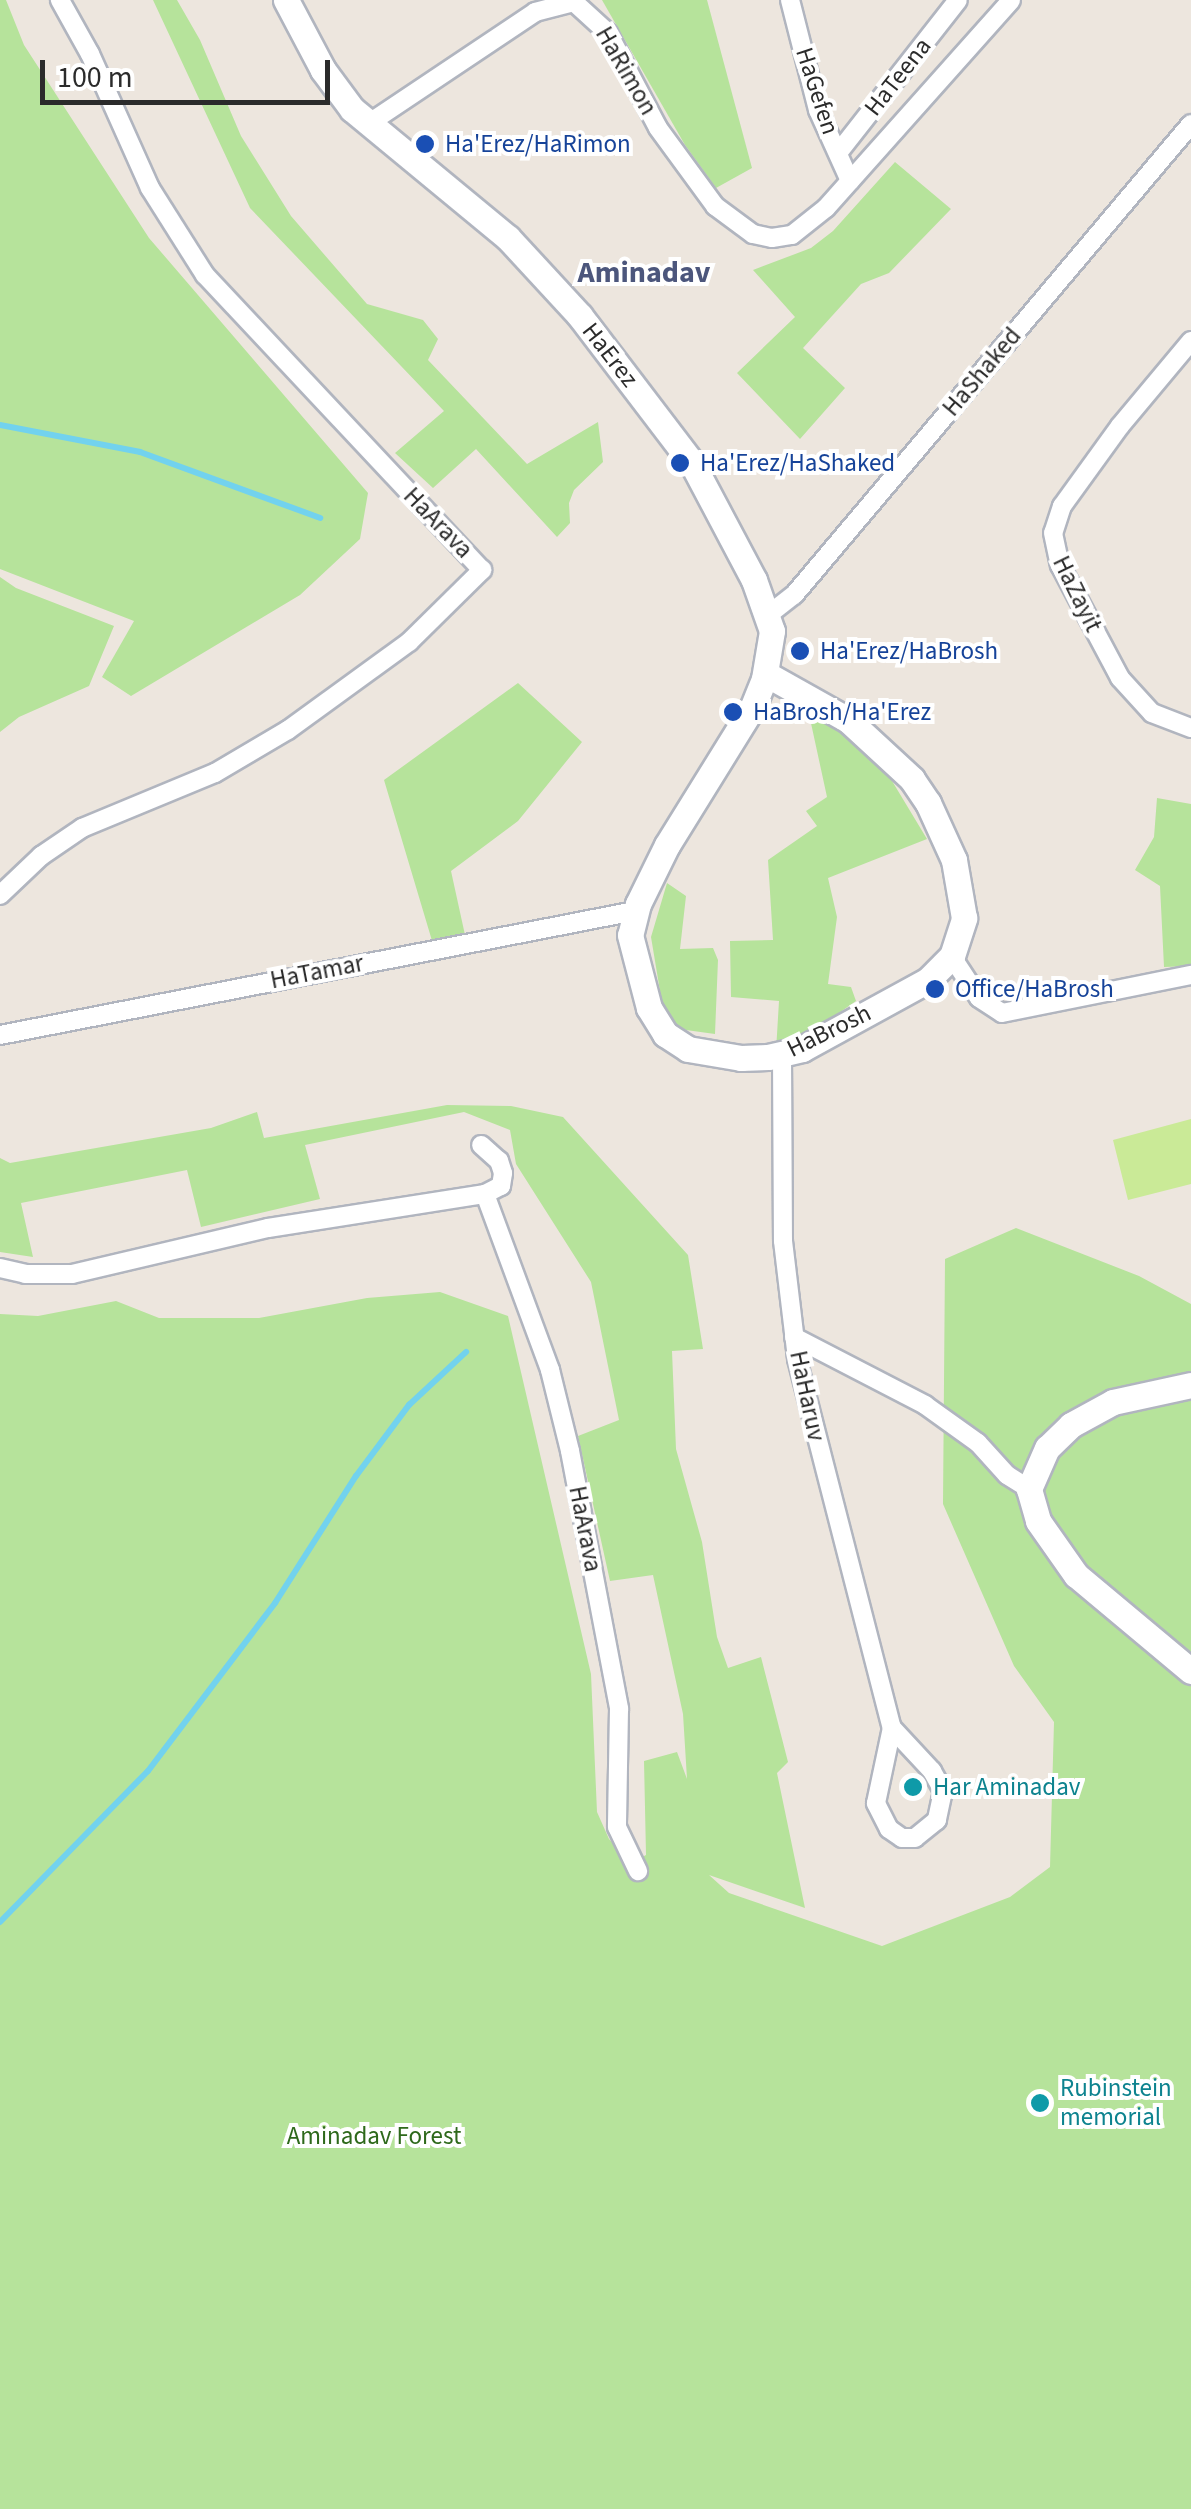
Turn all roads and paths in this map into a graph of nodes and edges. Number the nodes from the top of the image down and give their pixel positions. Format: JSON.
{"nodes":[{"id":1,"x":60,"y":0,"type":"edge"},
{"id":2,"x":286,"y":0,"type":"edge"},
{"id":3,"x":790,"y":0,"type":"edge"},
{"id":4,"x":958,"y":0,"type":"edge"},
{"id":5,"x":1011,"y":0,"type":"edge"},
{"id":6,"x":368,"y":124,"type":"junction"},
{"id":7,"x":1191,"y":124,"type":"edge"},
{"id":8,"x":838,"y":153,"type":"junction"},
{"id":9,"x":850,"y":181,"type":"junction"},
{"id":10,"x":1191,"y":342,"type":"edge"},
{"id":11,"x":768,"y":615,"type":"junction"},
{"id":12,"x":766,"y":674,"type":"junction"},
{"id":13,"x":1191,"y":728,"type":"edge"},
{"id":14,"x":0,"y":895,"type":"edge"},
{"id":15,"x":635,"y":912,"type":"junction"},
{"id":16,"x":952,"y":957,"type":"junction"},
{"id":17,"x":1191,"y":975,"type":"edge"},
{"id":18,"x":0,"y":1035,"type":"edge"},
{"id":19,"x":782,"y":1056,"type":"junction"},
{"id":20,"x":481,"y":1145,"type":"dead end"},
{"id":21,"x":485,"y":1194,"type":"junction"},
{"id":22,"x":0,"y":1268,"type":"edge"},
{"id":23,"x":794,"y":1337,"type":"junction"},
{"id":24,"x":1191,"y":1384,"type":"edge"},
{"id":25,"x":1029,"y":1489,"type":"junction"},
{"id":26,"x":1191,"y":1671,"type":"edge"},
{"id":27,"x":892,"y":1728,"type":"junction"},
{"id":28,"x":638,"y":1872,"type":"dead end"}],
"edges":[{"from":1,"to":14,"type":"street","name":"HaArava"},
{"from":2,"to":6,"type":"street","name":"HaErez"},
{"from":3,"to":8,"type":"street","name":"HaGefen"},
{"from":4,"to":8,"type":"street","name":"HaTeena"},
{"from":5,"to":9,"type":"street"},
{"from":6,"to":9,"type":"street","name":"HaRimon"},
{"from":6,"to":11,"type":"street","name":"HaErez"},
{"from":7,"to":11,"type":"street","name":"HaShaked"},
{"from":8,"to":9,"type":"street","name":"HaGefen"},
{"from":10,"to":13,"type":"street","name":"HaZayit"},
{"from":11,"to":12,"type":"street","name":"HaErez"},
{"from":12,"to":15,"type":"street","name":"HaBrosh"},
{"from":12,"to":16,"type":"street"},
{"from":15,"to":18,"type":"street","name":"HaTamar"},
{"from":15,"to":19,"type":"street","name":"HaBrosh"},
{"from":16,"to":17,"type":"street"},
{"from":16,"to":19,"type":"street","name":"HaBrosh"},
{"from":19,"to":23,"type":"street","name":"HaHaruv"},
{"from":20,"to":21,"type":"street"},
{"from":21,"to":22,"type":"street"},
{"from":21,"to":28,"type":"street","name":"HaArava"},
{"from":23,"to":25,"type":"street"},
{"from":23,"to":27,"type":"street","name":"HaHaruv"},
{"from":24,"to":25,"type":"street"},
{"from":25,"to":26,"type":"street"},
{"from":27,"to":27,"type":"street","name":"HaHaruv"}]}
